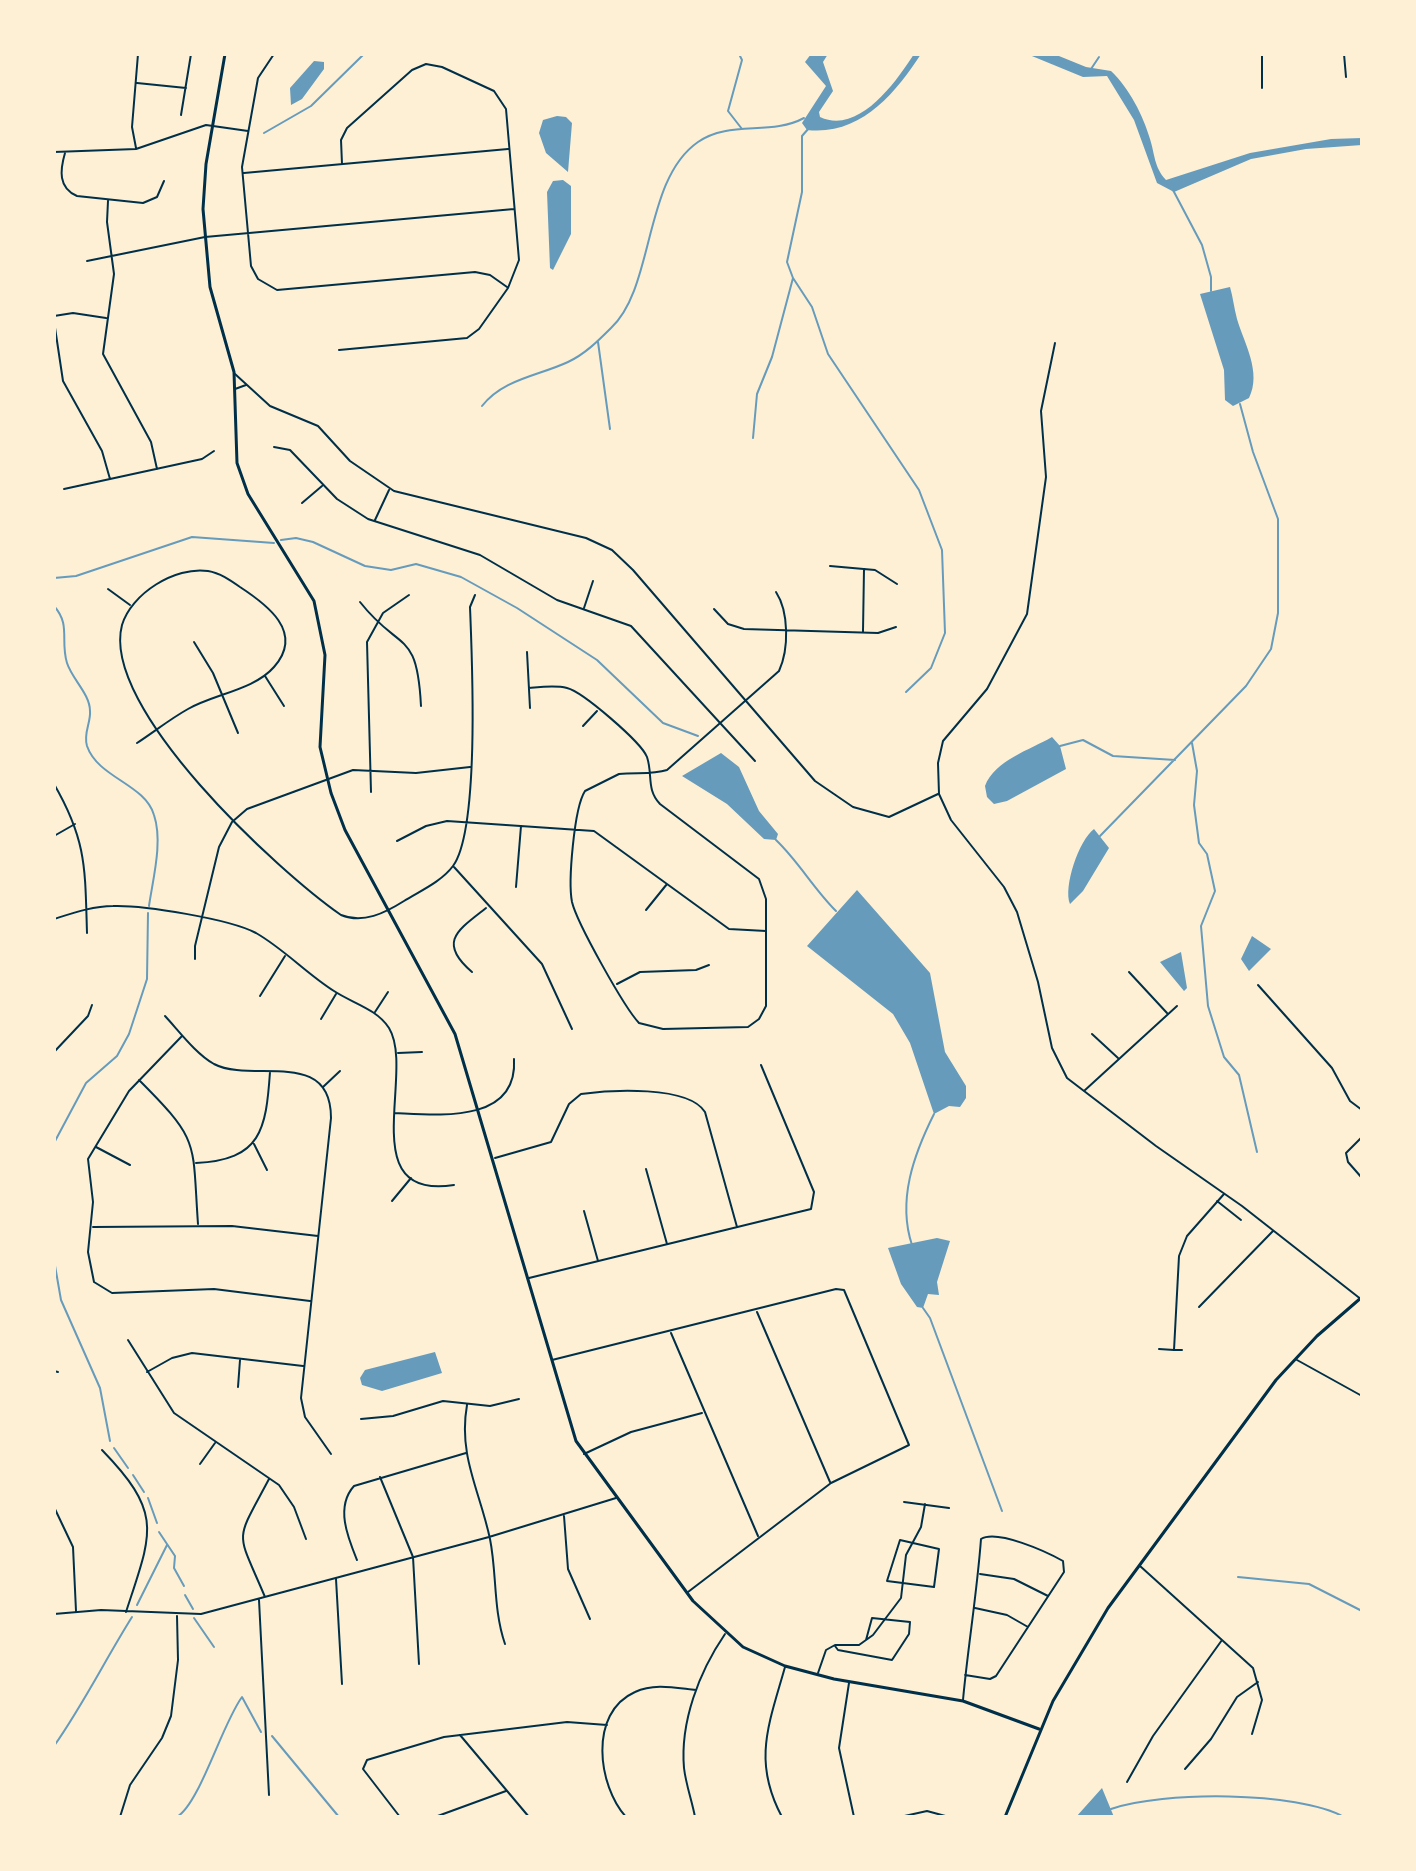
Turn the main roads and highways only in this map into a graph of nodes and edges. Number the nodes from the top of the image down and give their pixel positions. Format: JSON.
{"nodes":[{"id":1,"x":225,"y":54,"type":"edge"},
{"id":2,"x":1361,"y":1298,"type":"edge"},
{"id":3,"x":1039,"y":1729,"type":"junction"},
{"id":4,"x":1005,"y":1817,"type":"edge"}],
"edges":[{"from":1,"to":3,"type":"main road"},
{"from":2,"to":3,"type":"main road"},
{"from":3,"to":4,"type":"main road"}]}
